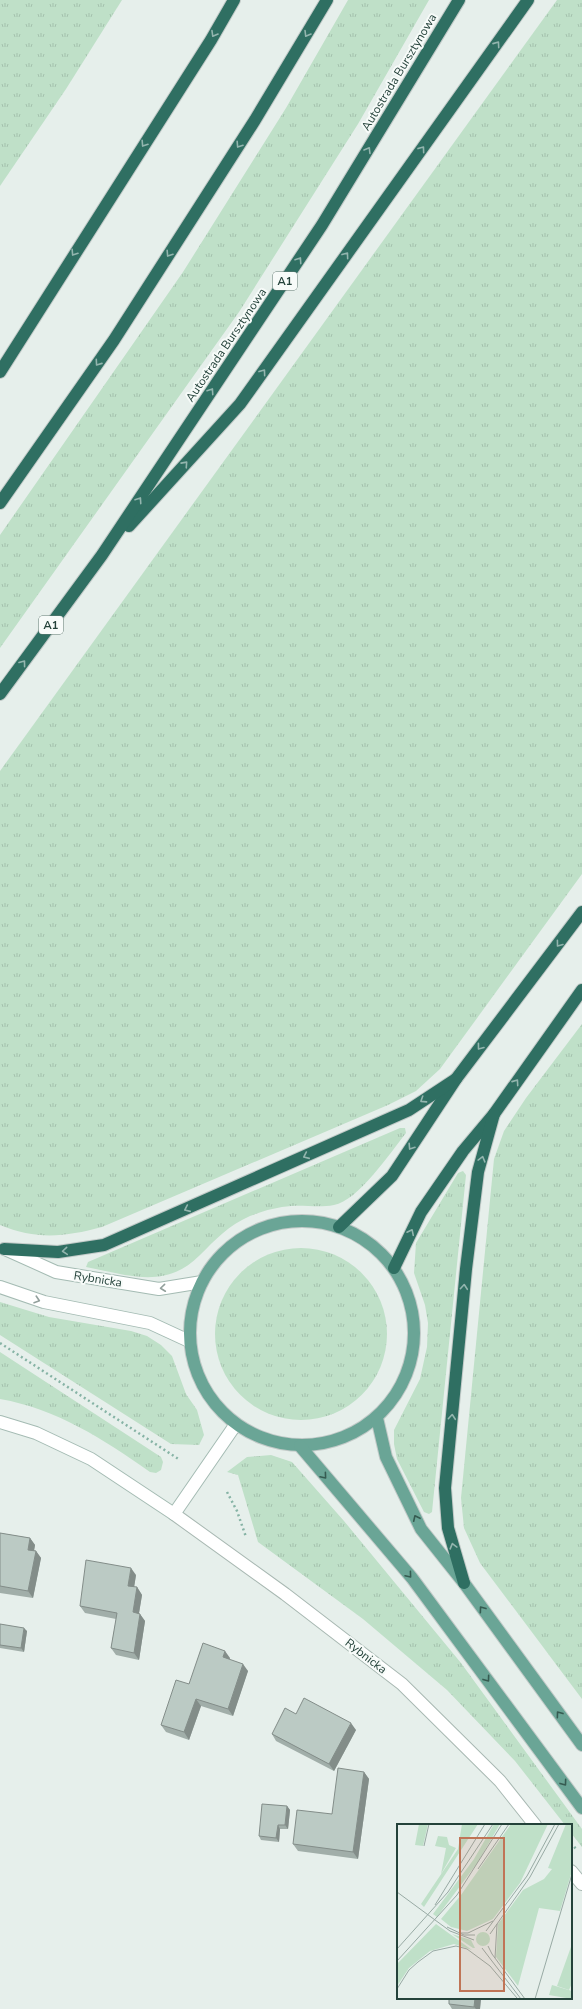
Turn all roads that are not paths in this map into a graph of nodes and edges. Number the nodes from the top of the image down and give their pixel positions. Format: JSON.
{"nodes":[{"id":1,"x":234,"y":0,"type":"edge"},
{"id":2,"x":327,"y":0,"type":"edge"},
{"id":3,"x":459,"y":0,"type":"edge"},
{"id":4,"x":528,"y":0,"type":"edge"},
{"id":5,"x":0,"y":372,"type":"edge"},
{"id":6,"x":0,"y":503,"type":"edge"},
{"id":7,"x":102,"y":555,"type":"junction"},
{"id":8,"x":0,"y":694,"type":"edge"},
{"id":9,"x":582,"y":912,"type":"edge"},
{"id":10,"x":582,"y":990,"type":"edge"},
{"id":11,"x":456,"y":1079,"type":"junction"},
{"id":12,"x":494,"y":1114,"type":"junction"},
{"id":13,"x":339,"y":1227,"type":"junction"},
{"id":14,"x":2,"y":1248,"type":"edge"},
{"id":15,"x":394,"y":1268,"type":"junction"},
{"id":16,"x":202,"y":1282,"type":"junction"},
{"id":17,"x":0,"y":1287,"type":"edge"},
{"id":18,"x":189,"y":1341,"type":"junction"},
{"id":19,"x":377,"y":1418,"type":"junction"},
{"id":20,"x":0,"y":1422,"type":"edge"},
{"id":21,"x":236,"y":1424,"type":"junction"},
{"id":22,"x":300,"y":1446,"type":"junction"},
{"id":23,"x":174,"y":1514,"type":"junction"},
{"id":24,"x":464,"y":1583,"type":"junction"},
{"id":25,"x":582,"y":1746,"type":"edge"},
{"id":26,"x":582,"y":1808,"type":"edge"},
{"id":27,"x":534,"y":1824,"type":"edge"},
{"id":28,"x":572,"y":1872,"type":"edge"},
{"id":29,"x":582,"y":1884,"type":"edge"}],
"edges":[{"from":1,"to":5,"type":"highway","one_way":true},
{"from":2,"to":6,"type":"highway","one_way":true},
{"from":7,"to":3,"type":"highway","name":"Autostrada Bursztynowa","number":"A1","one_way":true},
{"from":7,"to":4,"type":"highway","one_way":true},
{"from":8,"to":7,"type":"highway","name":"Autostrada Bursztynowa","number":"A1","one_way":true},
{"from":9,"to":11,"type":"highway","one_way":true},
{"from":12,"to":10,"type":"highway","one_way":true},
{"from":11,"to":13,"type":"highway","one_way":true},
{"from":11,"to":14,"type":"highway","one_way":true},
{"from":15,"to":12,"type":"highway","one_way":true},
{"from":24,"to":12,"type":"highway","one_way":true},
{"from":13,"to":15,"type":"main road"},
{"from":13,"to":16,"type":"main road"},
{"from":16,"to":14,"type":"street","name":"Rybnicka","one_way":true},
{"from":15,"to":19,"type":"main road"},
{"from":16,"to":18,"type":"main road"},
{"from":17,"to":18,"type":"street","one_way":true},
{"from":18,"to":21,"type":"main road"},
{"from":19,"to":22,"type":"main road"},
{"from":24,"to":19,"type":"main road","one_way":true},
{"from":20,"to":23,"type":"street","name":"Rybnicka"},
{"from":21,"to":22,"type":"main road"},
{"from":21,"to":23,"type":"street"},
{"from":22,"to":26,"type":"main road","one_way":true},
{"from":23,"to":27,"type":"street","name":"Rybnicka"},
{"from":25,"to":24,"type":"main road","one_way":true},
{"from":28,"to":29,"type":"street"}]}
